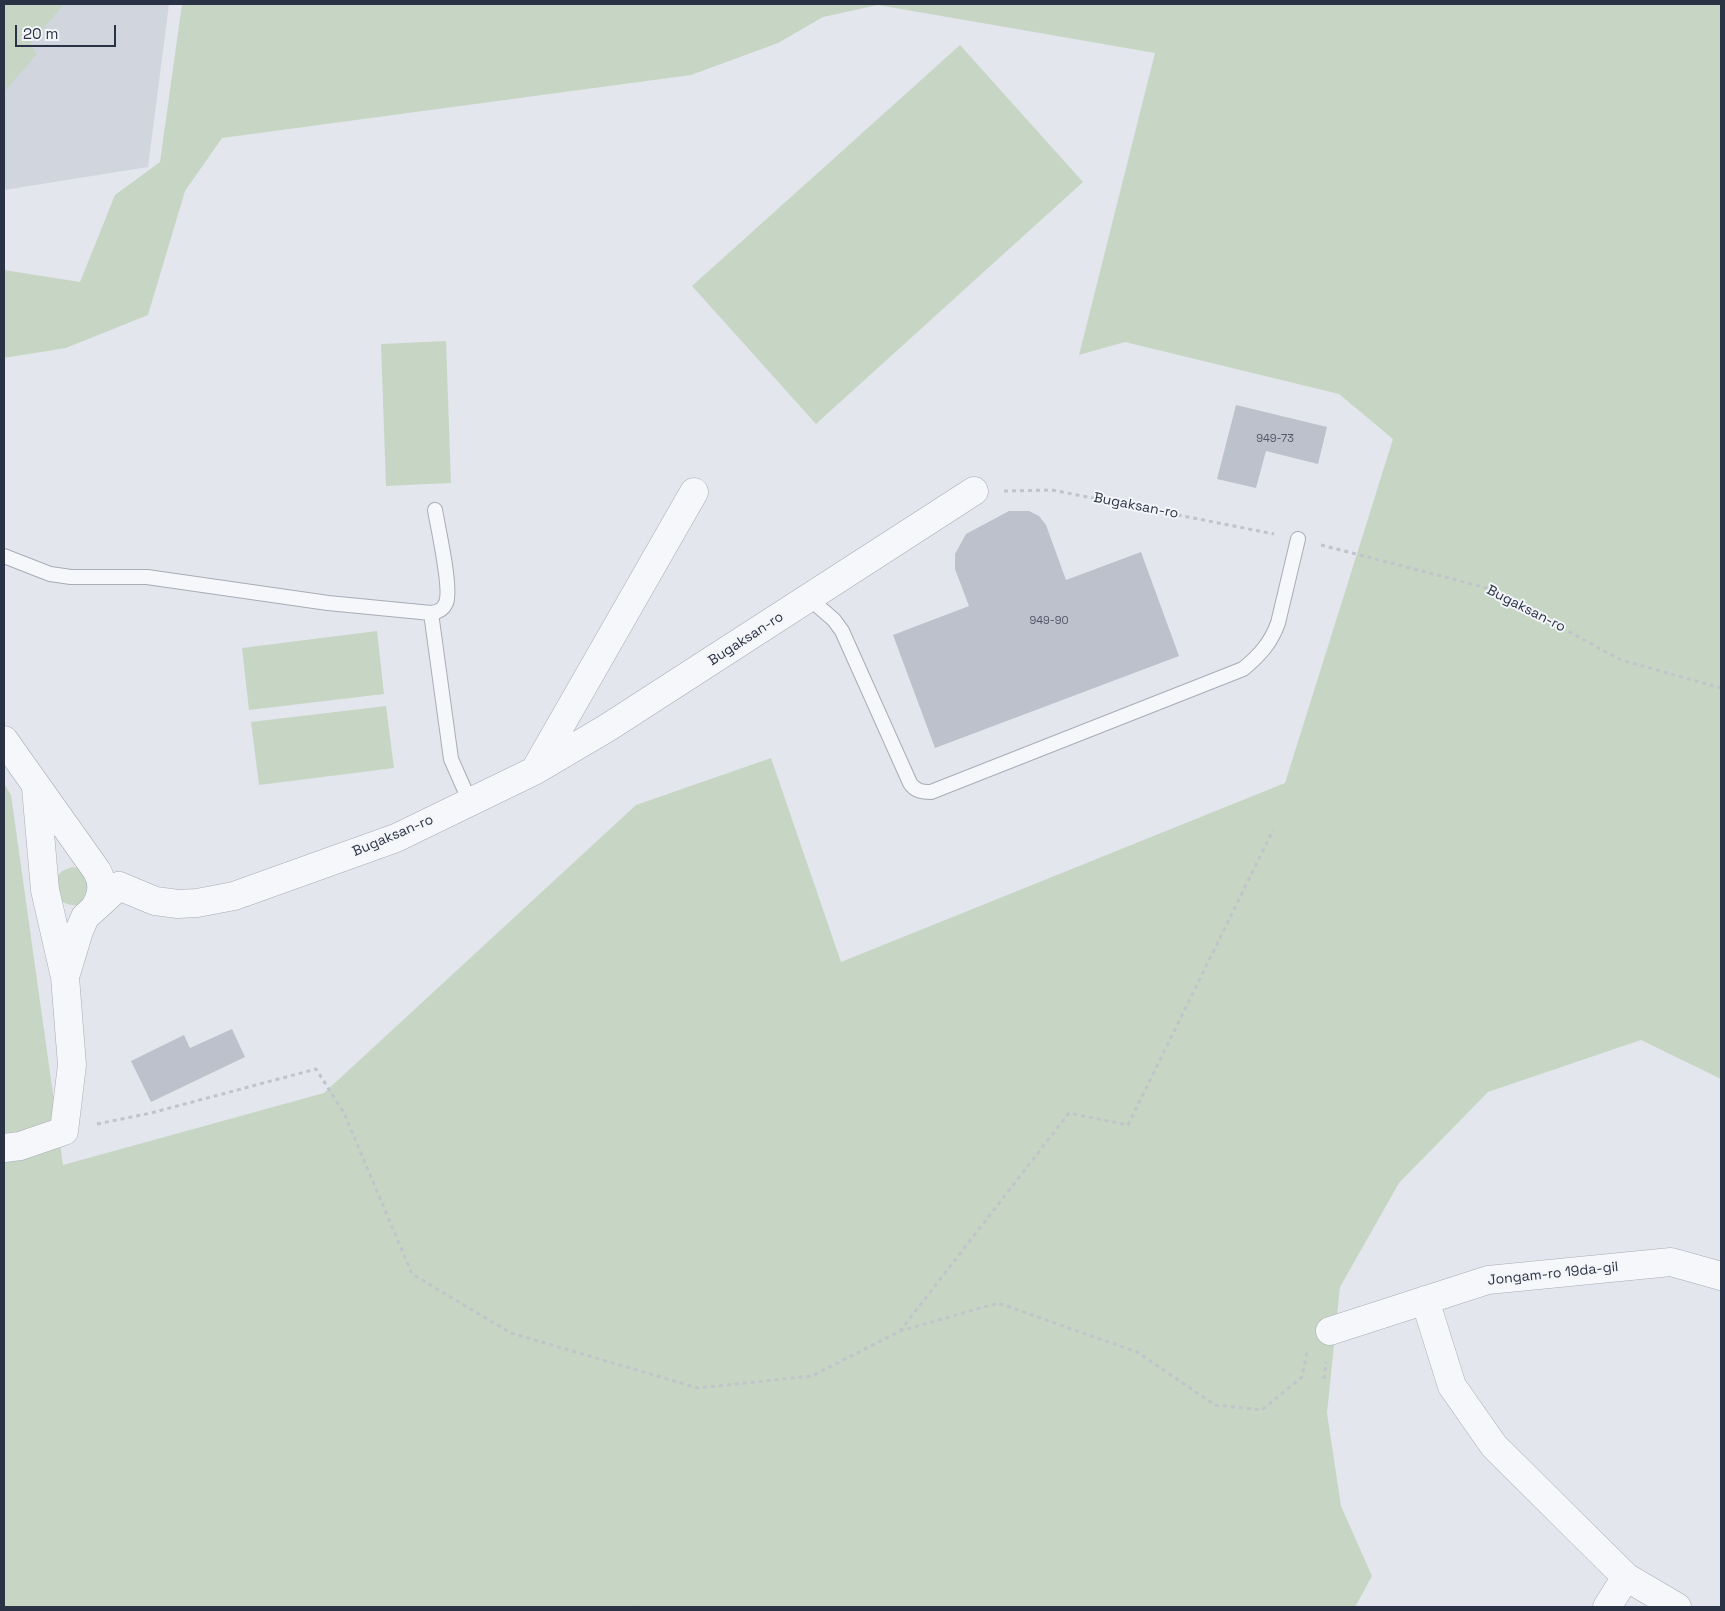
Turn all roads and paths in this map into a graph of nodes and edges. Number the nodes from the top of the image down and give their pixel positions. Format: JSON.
{"nodes":[{"id":1,"x":694,"y":492,"type":"dead end"},
{"id":2,"x":974,"y":492,"type":"joint"},
{"id":3,"x":435,"y":510,"type":"dead end"},
{"id":4,"x":1298,"y":539,"type":"junction"},
{"id":5,"x":4,"y":556,"type":"edge"},
{"id":6,"x":810,"y":599,"type":"junction"},
{"id":7,"x":431,"y":613,"type":"junction"},
{"id":8,"x":1721,"y":688,"type":"edge"},
{"id":9,"x":4,"y":740,"type":"edge"},
{"id":10,"x":534,"y":771,"type":"junction"},
{"id":11,"x":36,"y":788,"type":"junction"},
{"id":12,"x":470,"y":802,"type":"junction"},
{"id":13,"x":1273,"y":830,"type":"dead end"},
{"id":14,"x":91,"y":863,"type":"junction"},
{"id":15,"x":44,"y":873,"type":"junction"},
{"id":16,"x":119,"y":886,"type":"junction"},
{"id":17,"x":50,"y":909,"type":"junction"},
{"id":18,"x":90,"y":912,"type":"junction"},
{"id":19,"x":65,"y":977,"type":"junction"},
{"id":20,"x":64,"y":1130,"type":"junction"},
{"id":21,"x":4,"y":1148,"type":"edge"},
{"id":22,"x":1721,"y":1276,"type":"edge"},
{"id":23,"x":1425,"y":1300,"type":"junction"},
{"id":24,"x":900,"y":1331,"type":"junction"},
{"id":25,"x":1330,"y":1331,"type":"junction"},
{"id":26,"x":1324,"y":1379,"type":"dead end"},
{"id":27,"x":1626,"y":1577,"type":"junction"},
{"id":28,"x":1607,"y":1607,"type":"edge"},
{"id":29,"x":1677,"y":1607,"type":"edge"}],
"edges":[{"from":1,"to":10,"type":"street"},
{"from":2,"to":4,"type":"path","name":"Bugaksan-ro"},
{"from":2,"to":6,"type":"street","name":"Bugaksan-ro"},
{"from":3,"to":7,"type":"lane"},
{"from":4,"to":6,"type":"lane"},
{"from":4,"to":8,"type":"path","name":"Bugaksan-ro"},
{"from":5,"to":7,"type":"lane"},
{"from":6,"to":10,"type":"street","name":"Bugaksan-ro"},
{"from":7,"to":12,"type":"lane"},
{"from":9,"to":11,"type":"street"},
{"from":10,"to":12,"type":"street","name":"Bugaksan-ro"},
{"from":11,"to":14,"type":"street"},
{"from":11,"to":15,"type":"street"},
{"from":12,"to":16,"type":"street","name":"Bugaksan-ro"},
{"from":13,"to":24,"type":"path"},
{"from":14,"to":15,"type":"street"},
{"from":14,"to":16,"type":"street","name":"Bugaksan-ro"},
{"from":14,"to":18,"type":"street"},
{"from":15,"to":17,"type":"street"},
{"from":16,"to":18,"type":"street"},
{"from":17,"to":18,"type":"street"},
{"from":17,"to":19,"type":"street"},
{"from":18,"to":19,"type":"street"},
{"from":19,"to":20,"type":"street"},
{"from":20,"to":21,"type":"street"},
{"from":20,"to":24,"type":"path"},
{"from":22,"to":23,"type":"street","name":"Jongam-ro 19da-gil"},
{"from":23,"to":25,"type":"street","name":"Jongam-ro 19da-gil"},
{"from":23,"to":27,"type":"street"},
{"from":24,"to":25,"type":"path"},
{"from":25,"to":26,"type":"path"},
{"from":27,"to":28,"type":"street"},
{"from":27,"to":29,"type":"street"}]}
